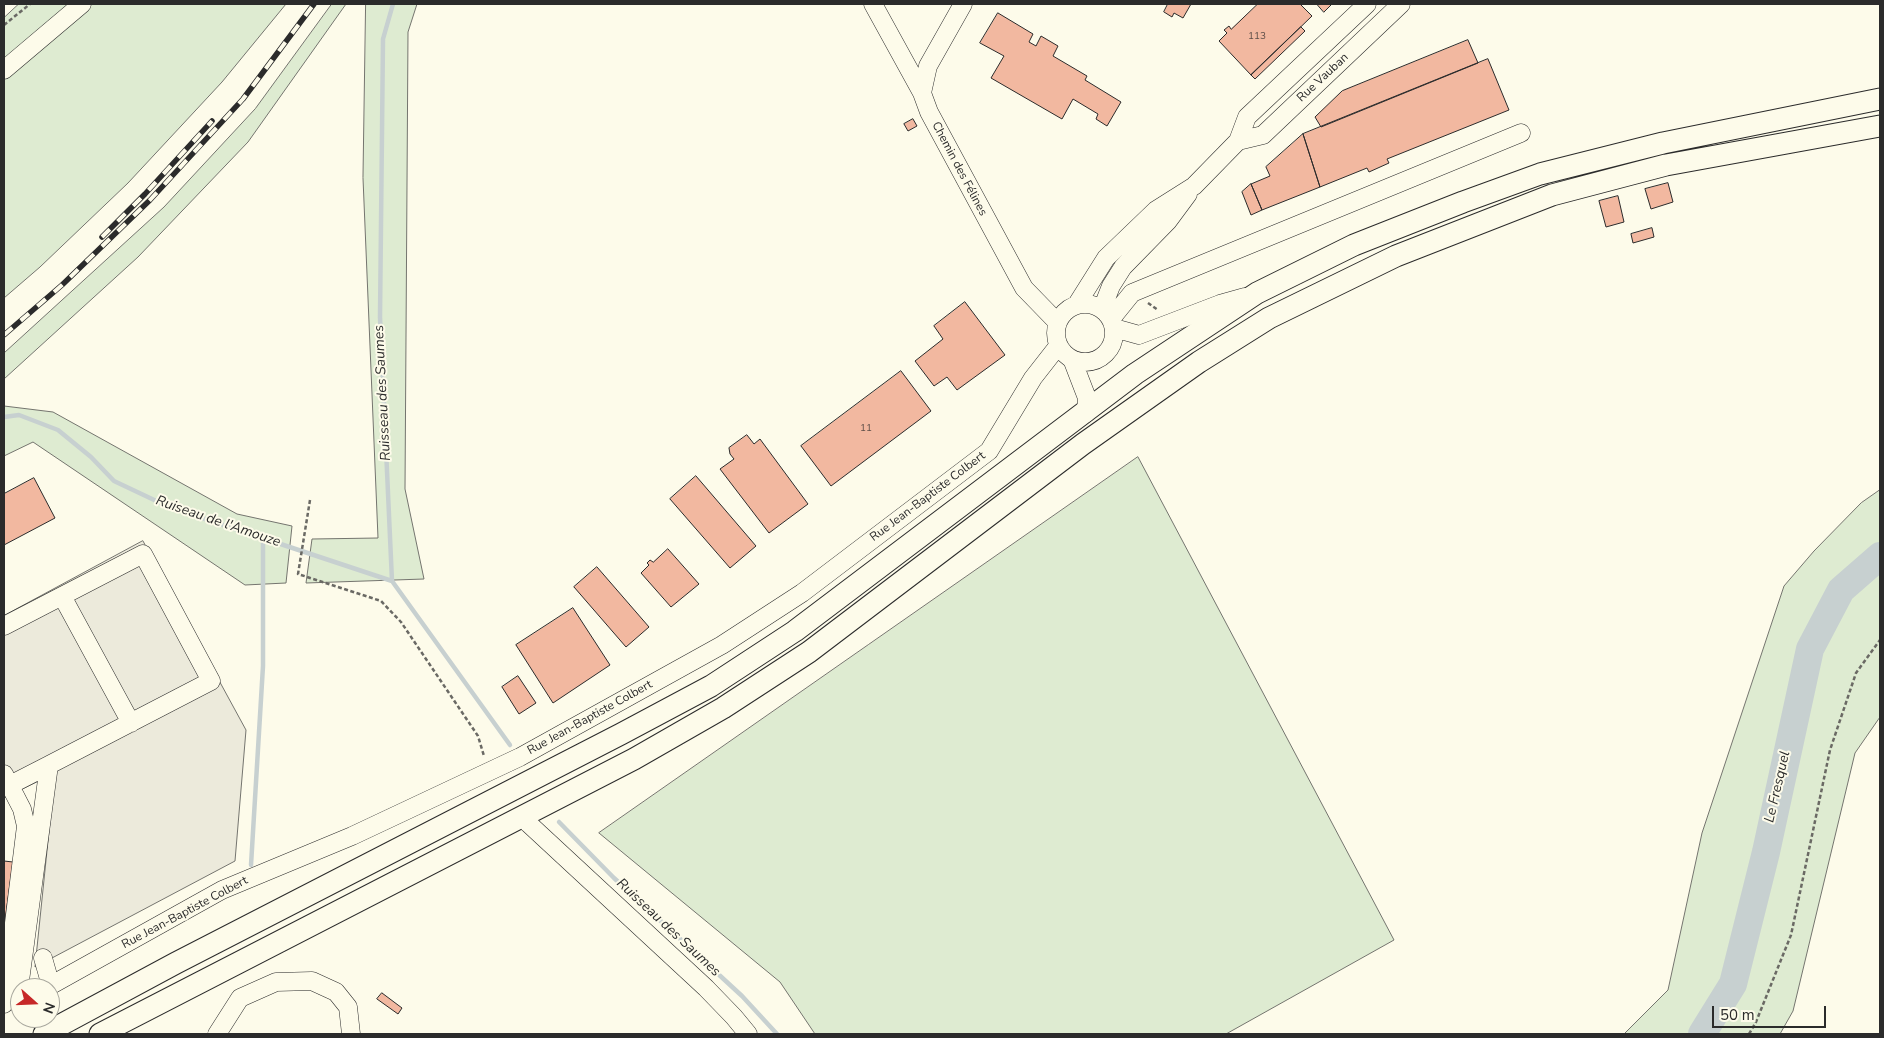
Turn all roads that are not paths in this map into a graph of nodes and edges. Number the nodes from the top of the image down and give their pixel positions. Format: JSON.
{"nodes":[{"id":1,"x":82,"y":4,"type":"edge"},
{"id":2,"x":873,"y":4,"type":"edge"},
{"id":3,"x":963,"y":4,"type":"edge"},
{"id":4,"x":1367,"y":4,"type":"edge"},
{"id":5,"x":1401,"y":4,"type":"edge"},
{"id":6,"x":4,"y":70,"type":"edge"},
{"id":7,"x":922,"y":93,"type":"junction"},
{"id":8,"x":1880,"y":99,"type":"edge"},
{"id":9,"x":1880,"y":126,"type":"edge"},
{"id":10,"x":1521,"y":133,"type":"dead end"},
{"id":11,"x":1238,"y":140,"type":"junction"},
{"id":12,"x":1194,"y":186,"type":"junction"},
{"id":13,"x":1257,"y":293,"type":"junction"},
{"id":14,"x":1077,"y":304,"type":"junction"},
{"id":15,"x":1109,"y":318,"type":"junction"},
{"id":16,"x":1057,"y":322,"type":"junction"},
{"id":17,"x":1058,"y":346,"type":"junction"},
{"id":18,"x":1072,"y":359,"type":"junction"},
{"id":19,"x":1086,"y":413,"type":"junction"},
{"id":20,"x":62,"y":596,"type":"junction"},
{"id":21,"x":4,"y":626,"type":"edge"},
{"id":22,"x":131,"y":723,"type":"junction"},
{"id":23,"x":49,"y":765,"type":"junction"},
{"id":24,"x":7,"y":780,"type":"edge"},
{"id":25,"x":523,"y":816,"type":"junction"},
{"id":26,"x":43,"y":958,"type":"dead end"},
{"id":27,"x":13,"y":978,"type":"edge"},
{"id":28,"x":15,"y":978,"type":"edge"},
{"id":29,"x":47,"y":978,"type":"edge"},
{"id":30,"x":60,"y":981,"type":"edge"},
{"id":31,"x":44,"y":1034,"type":"edge"},
{"id":32,"x":100,"y":1034,"type":"edge"},
{"id":33,"x":217,"y":1034,"type":"edge"},
{"id":34,"x":351,"y":1034,"type":"edge"},
{"id":35,"x":748,"y":1034,"type":"edge"}],
"edges":[{"from":1,"to":6,"type":"street"},
{"from":2,"to":7,"type":"street","name":"Chemin des Félines"},
{"from":3,"to":7,"type":"street"},
{"from":4,"to":11,"type":"street","name":"Rue Vauban"},
{"from":5,"to":11,"type":"street","name":"Rue Vauban"},
{"from":7,"to":16,"type":"street","name":"Chemin des Félines"},
{"from":8,"to":13,"type":"main road"},
{"from":9,"to":25,"type":"main road"},
{"from":10,"to":15,"type":"street"},
{"from":11,"to":12,"type":"street","name":"Rue Vauban"},
{"from":12,"to":14,"type":"street","name":"Rue Vauban"},
{"from":12,"to":15,"type":"street","name":"Rue Vauban"},
{"from":13,"to":15,"type":"street"},
{"from":13,"to":19,"type":"main road"},
{"from":14,"to":15,"type":"street"},
{"from":14,"to":16,"type":"street"},
{"from":15,"to":18,"type":"street"},
{"from":16,"to":17,"type":"street"},
{"from":17,"to":18,"type":"street"},
{"from":17,"to":30,"type":"street","name":"Rue Jean-Baptiste Colbert"},
{"from":18,"to":19,"type":"street"},
{"from":19,"to":31,"type":"main road"},
{"from":20,"to":21,"type":"street"},
{"from":20,"to":22,"type":"street"},
{"from":20,"to":22,"type":"street"},
{"from":22,"to":23,"type":"street"},
{"from":23,"to":24,"type":"street"},
{"from":23,"to":28,"type":"street"},
{"from":24,"to":27,"type":"street"},
{"from":25,"to":32,"type":"main road"},
{"from":25,"to":35,"type":"street"},
{"from":26,"to":29,"type":"street"},
{"from":33,"to":34,"type":"street"}]}
